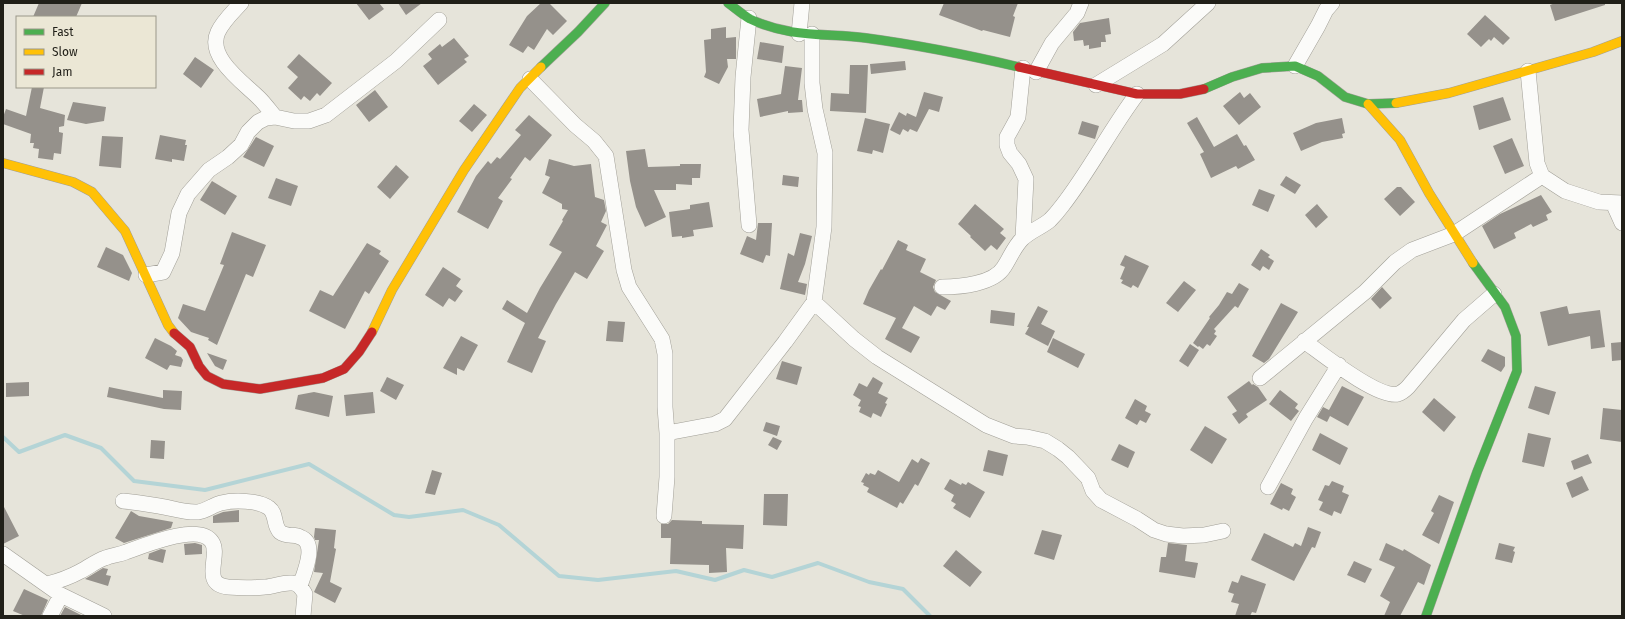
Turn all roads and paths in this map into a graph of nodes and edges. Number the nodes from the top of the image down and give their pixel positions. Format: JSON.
{"nodes":[{"id":1,"x":241,"y":3,"type":"edge"},
{"id":2,"x":605,"y":3,"type":"edge"},
{"id":3,"x":728,"y":3,"type":"edge"},
{"id":4,"x":802,"y":3,"type":"edge"},
{"id":5,"x":1081,"y":3,"type":"edge"},
{"id":6,"x":1208,"y":3,"type":"edge"},
{"id":7,"x":1332,"y":3,"type":"edge"},
{"id":8,"x":749,"y":18,"type":"junction"},
{"id":9,"x":438,"y":20,"type":"dead end"},
{"id":10,"x":805,"y":34,"type":"junction"},
{"id":11,"x":1622,"y":41,"type":"edge"},
{"id":12,"x":1295,"y":66,"type":"junction"},
{"id":13,"x":1030,"y":70,"type":"junction"},
{"id":14,"x":1528,"y":72,"type":"junction"},
{"id":15,"x":530,"y":79,"type":"junction"},
{"id":16,"x":1096,"y":85,"type":"junction"},
{"id":17,"x":1137,"y":94,"type":"junction"},
{"id":18,"x":1368,"y":104,"type":"junction"},
{"id":19,"x":275,"y":117,"type":"junction"},
{"id":20,"x":3,"y":163,"type":"edge"},
{"id":21,"x":1542,"y":176,"type":"junction"},
{"id":22,"x":1618,"y":203,"type":"edge"},
{"id":23,"x":1622,"y":223,"type":"edge"},
{"id":24,"x":749,"y":225,"type":"dead end"},
{"id":25,"x":1454,"y":234,"type":"junction"},
{"id":26,"x":1023,"y":238,"type":"junction"},
{"id":27,"x":146,"y":275,"type":"junction"},
{"id":28,"x":942,"y":287,"type":"dead end"},
{"id":29,"x":1494,"y":294,"type":"junction"},
{"id":30,"x":814,"y":302,"type":"junction"},
{"id":31,"x":1304,"y":341,"type":"junction"},
{"id":32,"x":1339,"y":365,"type":"junction"},
{"id":33,"x":1260,"y":378,"type":"dead end"},
{"id":34,"x":667,"y":433,"type":"junction"},
{"id":35,"x":1268,"y":487,"type":"dead end"},
{"id":36,"x":123,"y":501,"type":"dead end"},
{"id":37,"x":664,"y":516,"type":"dead end"},
{"id":38,"x":1223,"y":531,"type":"dead end"},
{"id":39,"x":3,"y":554,"type":"edge"},
{"id":40,"x":47,"y":584,"type":"junction"},
{"id":41,"x":300,"y":586,"type":"junction"},
{"id":42,"x":60,"y":596,"type":"junction"},
{"id":43,"x":50,"y":616,"type":"edge"},
{"id":44,"x":104,"y":616,"type":"edge"},
{"id":45,"x":303,"y":616,"type":"edge"},
{"id":46,"x":1426,"y":616,"type":"edge"}],
"edges":[{"from":1,"to":19,"type":"street"},
{"from":2,"to":15,"type":"street"},
{"from":3,"to":8,"type":"street"},
{"from":4,"to":10,"type":"street"},
{"from":5,"to":13,"type":"street"},
{"from":6,"to":16,"type":"street"},
{"from":7,"to":12,"type":"street"},
{"from":8,"to":10,"type":"street"},
{"from":8,"to":24,"type":"street"},
{"from":9,"to":19,"type":"street"},
{"from":10,"to":13,"type":"street"},
{"from":10,"to":30,"type":"street"},
{"from":11,"to":14,"type":"street"},
{"from":12,"to":17,"type":"street"},
{"from":12,"to":18,"type":"street"},
{"from":13,"to":16,"type":"street"},
{"from":13,"to":26,"type":"street"},
{"from":14,"to":18,"type":"street"},
{"from":14,"to":21,"type":"street"},
{"from":15,"to":27,"type":"street"},
{"from":15,"to":34,"type":"street"},
{"from":16,"to":17,"type":"street"},
{"from":17,"to":26,"type":"street"},
{"from":18,"to":25,"type":"street"},
{"from":19,"to":27,"type":"street"},
{"from":20,"to":27,"type":"street"},
{"from":21,"to":22,"type":"street"},
{"from":21,"to":25,"type":"street"},
{"from":22,"to":23,"type":"street"},
{"from":25,"to":29,"type":"street"},
{"from":25,"to":31,"type":"street"},
{"from":26,"to":28,"type":"street"},
{"from":29,"to":32,"type":"street"},
{"from":29,"to":46,"type":"street"},
{"from":30,"to":34,"type":"street"},
{"from":30,"to":38,"type":"street"},
{"from":31,"to":32,"type":"street"},
{"from":31,"to":33,"type":"street"},
{"from":32,"to":35,"type":"street"},
{"from":34,"to":37,"type":"street"},
{"from":36,"to":41,"type":"street"},
{"from":39,"to":40,"type":"street"},
{"from":40,"to":41,"type":"street"},
{"from":40,"to":42,"type":"street"},
{"from":41,"to":45,"type":"street"},
{"from":42,"to":43,"type":"street"},
{"from":42,"to":44,"type":"street"}]}
